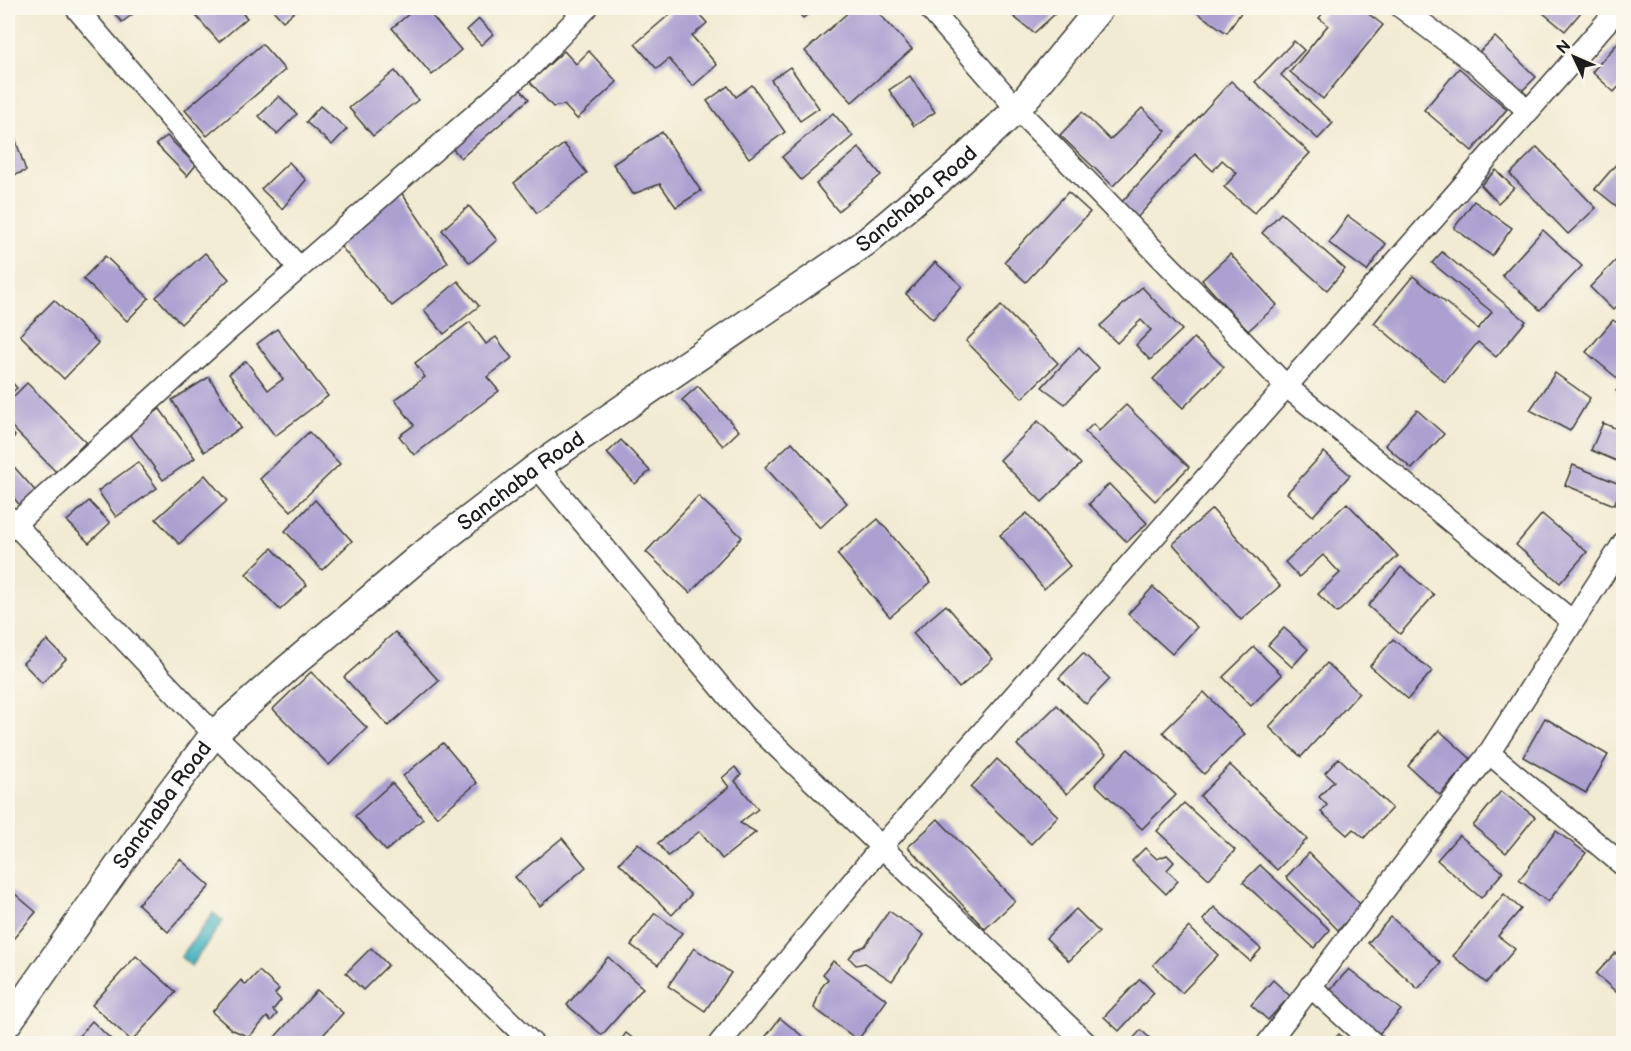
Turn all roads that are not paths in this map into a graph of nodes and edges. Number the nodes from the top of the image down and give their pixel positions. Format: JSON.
{"nodes":[{"id":1,"x":76,"y":8,"type":"edge"},
{"id":2,"x":587,"y":8,"type":"edge"},
{"id":3,"x":929,"y":8,"type":"edge"},
{"id":4,"x":1100,"y":8,"type":"edge"},
{"id":5,"x":1402,"y":8,"type":"edge"},
{"id":6,"x":1619,"y":8,"type":"edge"},
{"id":7,"x":1017,"y":109,"type":"junction"},
{"id":8,"x":1528,"y":111,"type":"junction"},
{"id":9,"x":299,"y":268,"type":"junction"},
{"id":10,"x":1286,"y":386,"type":"junction"},
{"id":11,"x":537,"y":467,"type":"junction"},
{"id":12,"x":10,"y":524,"type":"edge"},
{"id":13,"x":1623,"y":542,"type":"edge"},
{"id":14,"x":1572,"y":621,"type":"junction"},
{"id":15,"x":214,"y":734,"type":"junction"},
{"id":16,"x":1489,"y":753,"type":"junction"},
{"id":17,"x":882,"y":846,"type":"junction"},
{"id":18,"x":1623,"y":866,"type":"edge"},
{"id":19,"x":1310,"y":986,"type":"junction"},
{"id":20,"x":8,"y":1023,"type":"edge"},
{"id":21,"x":533,"y":1044,"type":"edge"},
{"id":22,"x":719,"y":1044,"type":"edge"},
{"id":23,"x":1087,"y":1044,"type":"edge"},
{"id":24,"x":1267,"y":1044,"type":"edge"},
{"id":25,"x":1374,"y":1044,"type":"edge"}],
"edges":[{"from":1,"to":9,"type":"street"},
{"from":2,"to":9,"type":"street"},
{"from":3,"to":7,"type":"street"},
{"from":4,"to":7,"type":"street","name":"Sanchaba Road"},
{"from":5,"to":8,"type":"street"},
{"from":6,"to":8,"type":"street"},
{"from":7,"to":10,"type":"street"},
{"from":7,"to":11,"type":"street","name":"Sanchaba Road"},
{"from":8,"to":10,"type":"street"},
{"from":9,"to":12,"type":"street"},
{"from":10,"to":14,"type":"street"},
{"from":10,"to":17,"type":"street"},
{"from":11,"to":15,"type":"street","name":"Sanchaba Road"},
{"from":11,"to":17,"type":"street"},
{"from":12,"to":15,"type":"street"},
{"from":13,"to":14,"type":"street"},
{"from":14,"to":16,"type":"street"},
{"from":15,"to":20,"type":"street","name":"Sanchaba Road"},
{"from":15,"to":21,"type":"street"},
{"from":16,"to":18,"type":"street"},
{"from":16,"to":19,"type":"street"},
{"from":17,"to":22,"type":"street"},
{"from":17,"to":23,"type":"street"},
{"from":19,"to":24,"type":"street"},
{"from":19,"to":25,"type":"street"}]}
